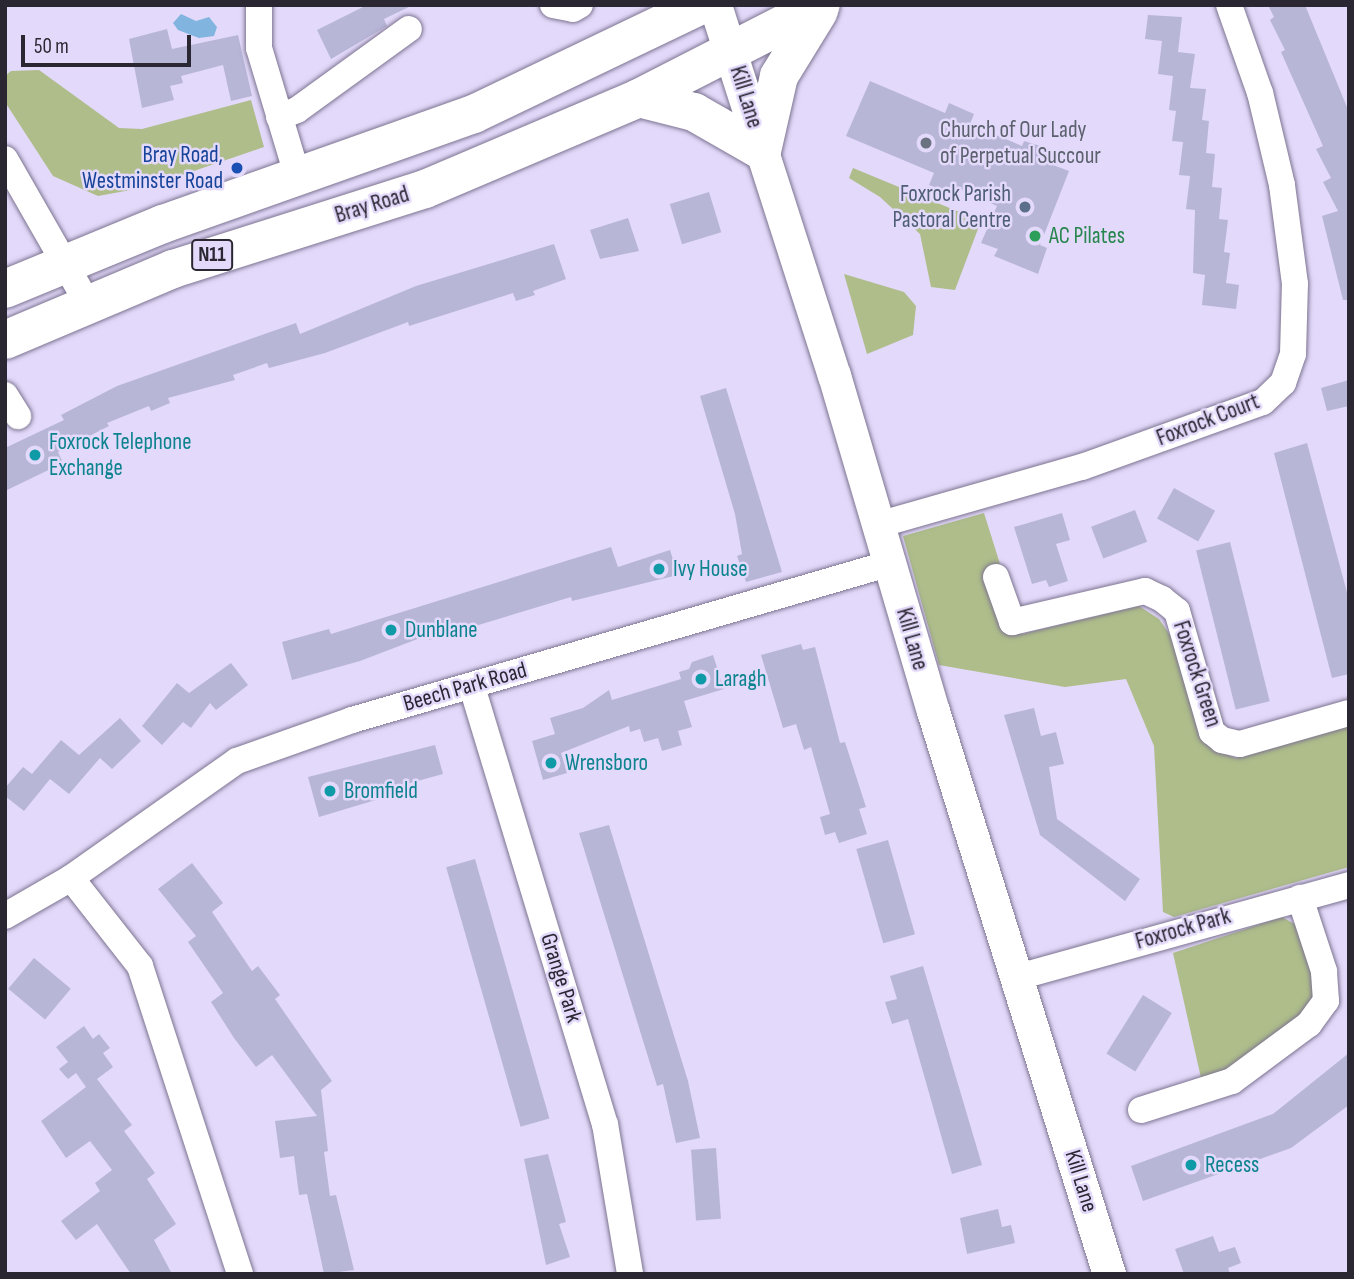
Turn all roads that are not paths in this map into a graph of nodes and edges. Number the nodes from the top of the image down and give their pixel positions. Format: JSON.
{"nodes":[{"id":1,"x":258,"y":5,"type":"edge"},
{"id":2,"x":273,"y":5,"type":"edge"},
{"id":3,"x":553,"y":5,"type":"edge"},
{"id":4,"x":580,"y":5,"type":"edge"},
{"id":5,"x":715,"y":5,"type":"edge"},
{"id":6,"x":822,"y":5,"type":"edge"},
{"id":7,"x":1229,"y":5,"type":"edge"},
{"id":8,"x":690,"y":12,"type":"edge"},
{"id":9,"x":409,"y":29,"type":"dead end"},
{"id":10,"x":732,"y":53,"type":"junction"},
{"id":11,"x":639,"y":98,"type":"junction"},
{"id":12,"x":279,"y":117,"type":"junction"},
{"id":13,"x":762,"y":151,"type":"junction"},
{"id":14,"x":5,"y":159,"type":"edge"},
{"id":15,"x":298,"y":178,"type":"junction"},
{"id":16,"x":66,"y":261,"type":"junction"},
{"id":17,"x":5,"y":289,"type":"edge"},
{"id":18,"x":88,"y":304,"type":"junction"},
{"id":19,"x":5,"y":340,"type":"edge"},
{"id":20,"x":878,"y":525,"type":"junction"},
{"id":21,"x":891,"y":563,"type":"junction"},
{"id":22,"x":996,"y":577,"type":"dead end"},
{"id":23,"x":472,"y":687,"type":"junction"},
{"id":24,"x":1349,"y":713,"type":"edge"},
{"id":25,"x":71,"y":878,"type":"junction"},
{"id":26,"x":1349,"y":885,"type":"edge"},
{"id":27,"x":1300,"y":898,"type":"junction"},
{"id":28,"x":5,"y":916,"type":"edge"},
{"id":29,"x":1018,"y":977,"type":"junction"},
{"id":30,"x":1141,"y":1110,"type":"dead end"},
{"id":31,"x":240,"y":1274,"type":"edge"},
{"id":32,"x":630,"y":1274,"type":"edge"},
{"id":33,"x":1109,"y":1274,"type":"edge"}],
"edges":[{"from":1,"to":2,"type":"street"},
{"from":1,"to":12,"type":"street"},
{"from":3,"to":4,"type":"street"},
{"from":5,"to":10,"type":"main road","name":"Kill Lane"},
{"from":6,"to":10,"type":"highway","number":"N11"},
{"from":6,"to":13,"type":"highway"},
{"from":7,"to":20,"type":"street","name":"Foxrock Court"},
{"from":8,"to":15,"type":"highway","name":"Bray Road","number":"N11"},
{"from":9,"to":12,"type":"street"},
{"from":10,"to":11,"type":"highway","name":"Bray Road","number":"N11"},
{"from":10,"to":13,"type":"main road","name":"Kill Lane"},
{"from":11,"to":13,"type":"highway"},
{"from":11,"to":18,"type":"highway","name":"Bray Road","number":"N11"},
{"from":12,"to":15,"type":"street"},
{"from":13,"to":20,"type":"main road","name":"Kill Lane"},
{"from":14,"to":16,"type":"street"},
{"from":15,"to":16,"type":"highway","name":"Bray Road","number":"N11"},
{"from":16,"to":17,"type":"highway","name":"Bray Road","number":"N11"},
{"from":16,"to":18,"type":"street"},
{"from":18,"to":19,"type":"highway","name":"Bray Road","number":"N11"},
{"from":20,"to":21,"type":"main road","name":"Kill Lane"},
{"from":21,"to":23,"type":"street","name":"Beech Park Road"},
{"from":21,"to":29,"type":"main road","name":"Kill Lane"},
{"from":22,"to":24,"type":"street","name":"Foxrock Green"},
{"from":23,"to":25,"type":"street","name":"Beech Park Road"},
{"from":23,"to":32,"type":"street","name":"Grange Park"},
{"from":25,"to":28,"type":"street","name":"Beech Park Road"},
{"from":25,"to":31,"type":"street"},
{"from":26,"to":27,"type":"street","name":"Foxrock Park"},
{"from":27,"to":29,"type":"street","name":"Foxrock Park"},
{"from":27,"to":30,"type":"street"},
{"from":29,"to":33,"type":"main road","name":"Kill Lane"}]}
